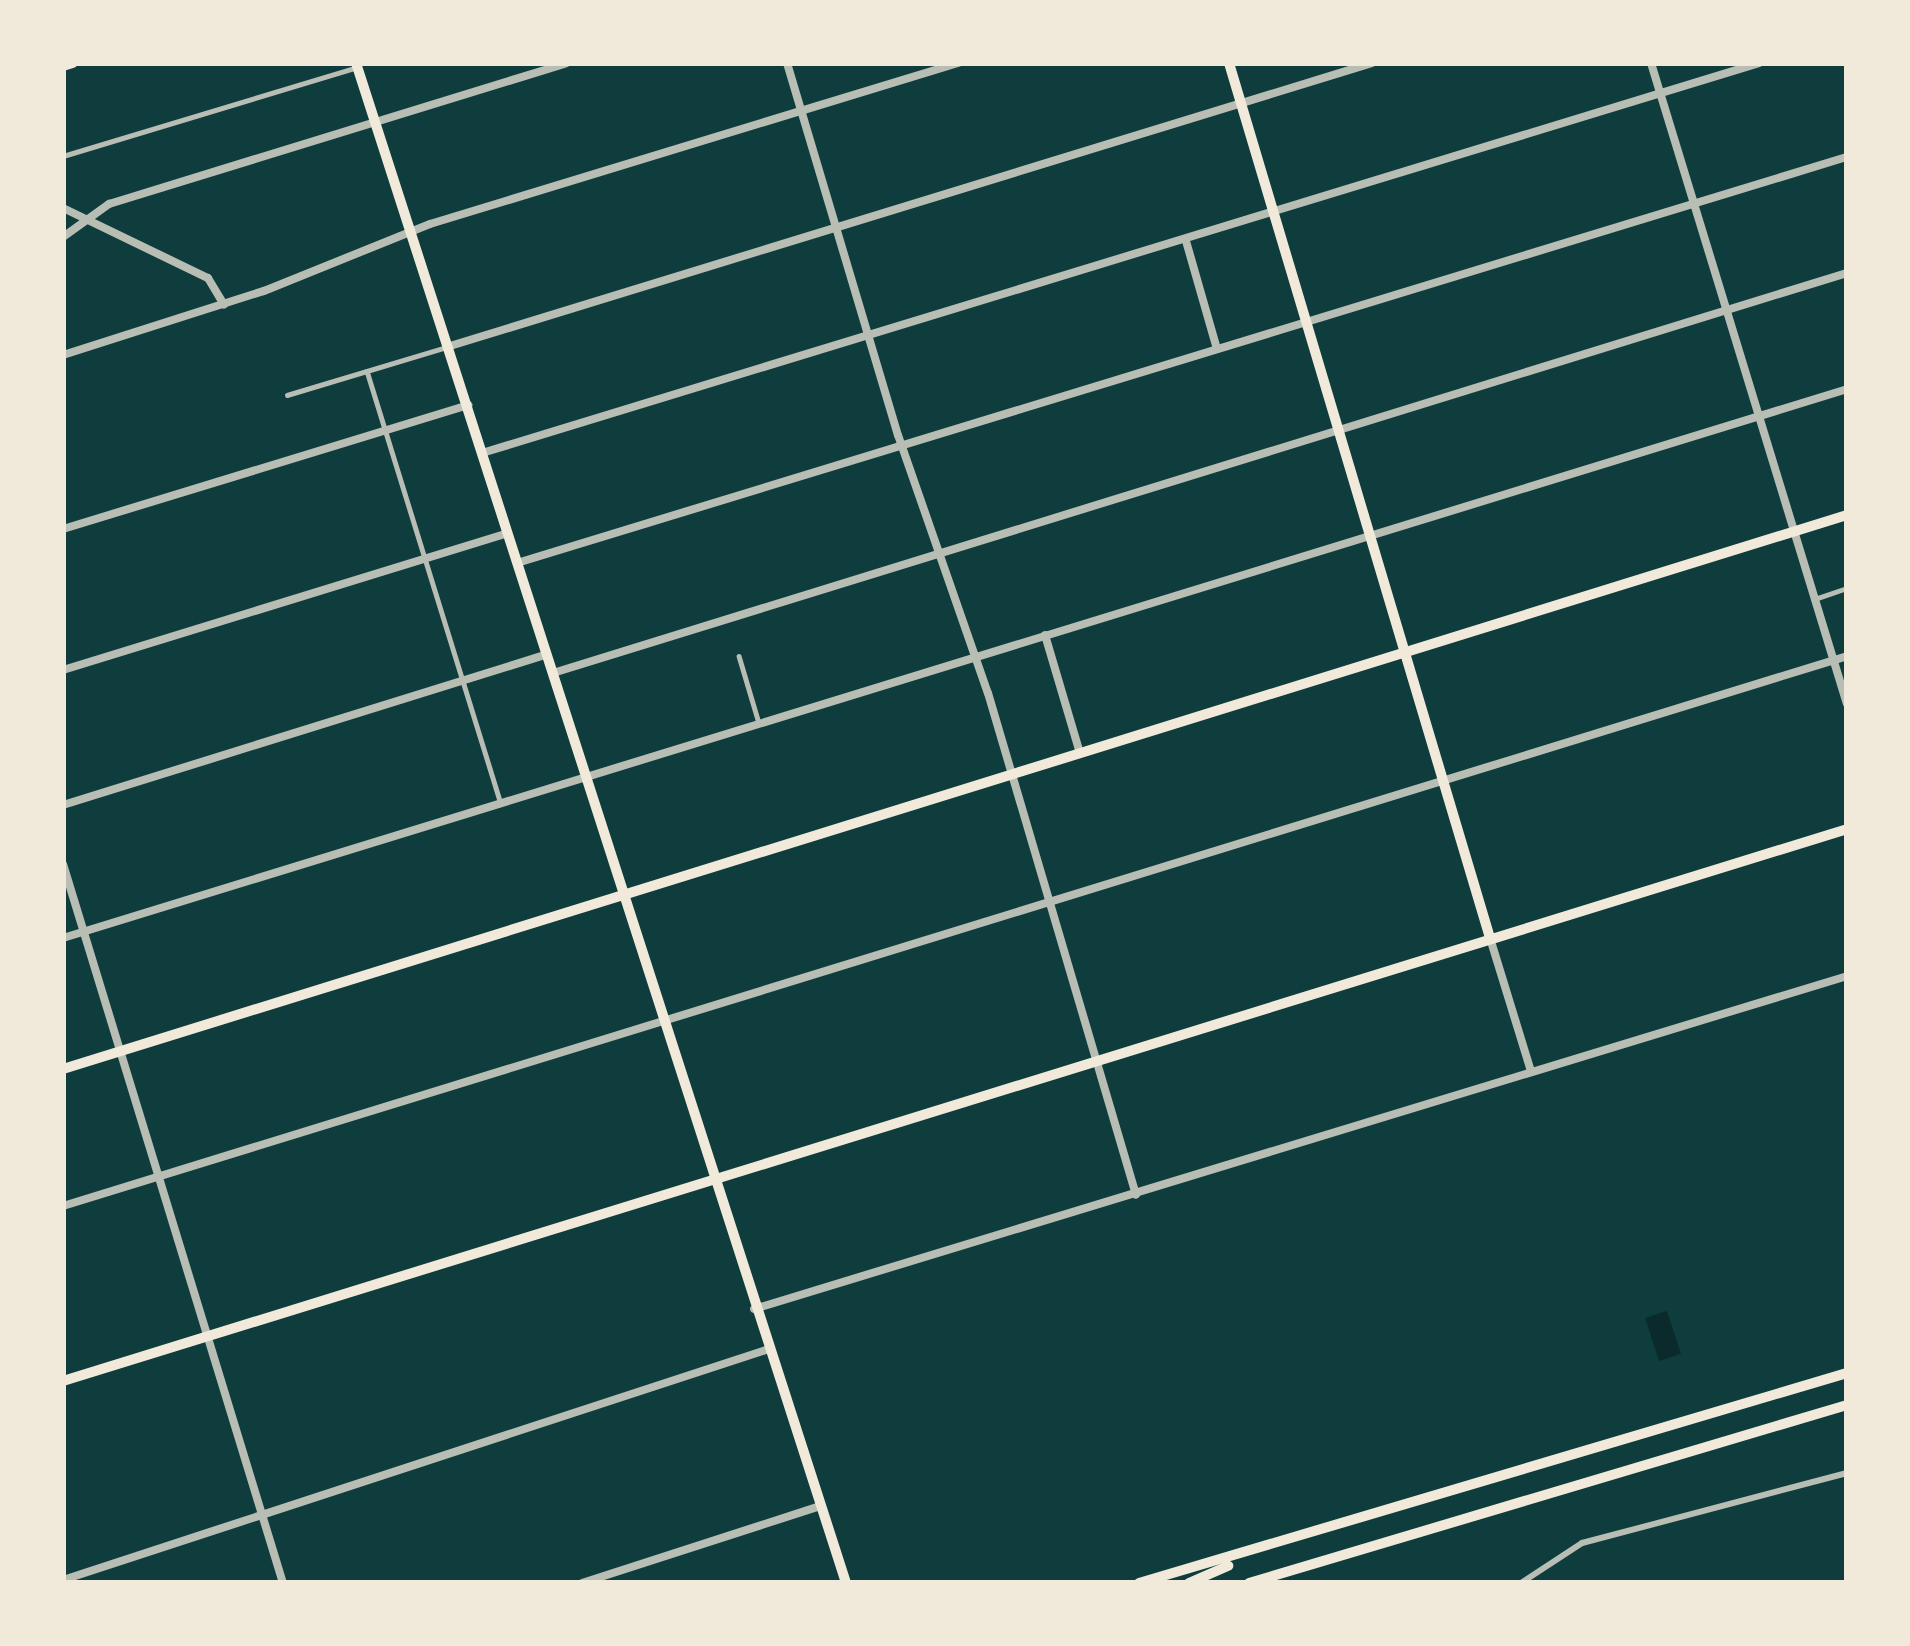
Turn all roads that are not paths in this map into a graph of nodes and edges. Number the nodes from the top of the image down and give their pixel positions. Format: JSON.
{"nodes":[{"id":1,"x":74,"y":63,"type":"edge"},
{"id":2,"x":566,"y":63,"type":"edge"},
{"id":3,"x":787,"y":63,"type":"edge"},
{"id":4,"x":958,"y":63,"type":"edge"},
{"id":5,"x":1229,"y":63,"type":"edge"},
{"id":6,"x":1372,"y":63,"type":"edge"},
{"id":7,"x":1651,"y":63,"type":"edge"},
{"id":8,"x":1759,"y":63,"type":"edge"},
{"id":9,"x":357,"y":65,"type":"edge"},
{"id":10,"x":63,"y":66,"type":"edge"},
{"id":11,"x":1660,"y":93,"type":"junction"},
{"id":12,"x":1241,"y":103,"type":"junction"},
{"id":13,"x":802,"y":110,"type":"junction"},
{"id":14,"x":376,"y":122,"type":"junction"},
{"id":15,"x":63,"y":156,"type":"edge"},
{"id":16,"x":1847,"y":157,"type":"edge"},
{"id":17,"x":1694,"y":203,"type":"junction"},
{"id":18,"x":63,"y":208,"type":"edge"},
{"id":19,"x":1276,"y":213,"type":"junction"},
{"id":20,"x":93,"y":219,"type":"junction"},
{"id":21,"x":834,"y":225,"type":"junction"},
{"id":22,"x":412,"y":232,"type":"junction"},
{"id":23,"x":63,"y":237,"type":"edge"},
{"id":24,"x":1186,"y":241,"type":"junction"},
{"id":25,"x":1847,"y":273,"type":"edge"},
{"id":26,"x":224,"y":305,"type":"junction"},
{"id":27,"x":1726,"y":309,"type":"junction"},
{"id":28,"x":1309,"y":322,"type":"junction"},
{"id":29,"x":869,"y":338,"type":"junction"},
{"id":30,"x":450,"y":346,"type":"junction"},
{"id":31,"x":1217,"y":349,"type":"junction"},
{"id":32,"x":63,"y":355,"type":"edge"},
{"id":33,"x":368,"y":371,"type":"junction"},
{"id":34,"x":1847,"y":389,"type":"edge"},
{"id":35,"x":287,"y":395,"type":"dead end"},
{"id":36,"x":468,"y":405,"type":"junction"},
{"id":37,"x":1760,"y":417,"type":"junction"},
{"id":38,"x":1341,"y":428,"type":"junction"},
{"id":39,"x":386,"y":430,"type":"junction"},
{"id":40,"x":902,"y":445,"type":"junction"},
{"id":41,"x":482,"y":453,"type":"junction"},
{"id":42,"x":1847,"y":515,"type":"edge"},
{"id":43,"x":63,"y":529,"type":"edge"},
{"id":44,"x":1793,"y":531,"type":"junction"},
{"id":45,"x":507,"y":533,"type":"junction"},
{"id":46,"x":1373,"y":533,"type":"junction"},
{"id":47,"x":940,"y":551,"type":"junction"},
{"id":48,"x":425,"y":558,"type":"junction"},
{"id":49,"x":517,"y":563,"type":"junction"},
{"id":50,"x":1847,"y":588,"type":"edge"},
{"id":51,"x":1815,"y":598,"type":"junction"},
{"id":52,"x":1045,"y":634,"type":"junction"},
{"id":53,"x":1405,"y":650,"type":"junction"},
{"id":54,"x":971,"y":654,"type":"junction"},
{"id":55,"x":545,"y":655,"type":"junction"},
{"id":56,"x":739,"y":656,"type":"dead end"},
{"id":57,"x":1847,"y":656,"type":"edge"},
{"id":58,"x":1833,"y":662,"type":"junction"},
{"id":59,"x":63,"y":670,"type":"edge"},
{"id":60,"x":551,"y":673,"type":"junction"},
{"id":61,"x":463,"y":681,"type":"junction"},
{"id":62,"x":1847,"y":704,"type":"edge"},
{"id":63,"x":759,"y":723,"type":"junction"},
{"id":64,"x":1079,"y":750,"type":"junction"},
{"id":65,"x":1011,"y":772,"type":"junction"},
{"id":66,"x":585,"y":779,"type":"junction"},
{"id":67,"x":1446,"y":780,"type":"junction"},
{"id":68,"x":500,"y":802,"type":"junction"},
{"id":69,"x":63,"y":805,"type":"edge"},
{"id":70,"x":1847,"y":829,"type":"edge"},
{"id":71,"x":63,"y":863,"type":"edge"},
{"id":72,"x":622,"y":897,"type":"junction"},
{"id":73,"x":1049,"y":900,"type":"junction"},
{"id":74,"x":84,"y":932,"type":"junction"},
{"id":75,"x":63,"y":938,"type":"edge"},
{"id":76,"x":1490,"y":938,"type":"junction"},
{"id":77,"x":1847,"y":976,"type":"edge"},
{"id":78,"x":662,"y":1022,"type":"junction"},
{"id":79,"x":120,"y":1051,"type":"junction"},
{"id":80,"x":1095,"y":1060,"type":"junction"},
{"id":81,"x":63,"y":1069,"type":"edge"},
{"id":82,"x":1531,"y":1071,"type":"junction"},
{"id":83,"x":158,"y":1177,"type":"junction"},
{"id":84,"x":711,"y":1179,"type":"junction"},
{"id":85,"x":1136,"y":1195,"type":"junction"},
{"id":86,"x":63,"y":1206,"type":"edge"},
{"id":87,"x":754,"y":1310,"type":"junction"},
{"id":88,"x":207,"y":1337,"type":"junction"},
{"id":89,"x":769,"y":1349,"type":"junction"},
{"id":90,"x":1847,"y":1373,"type":"edge"},
{"id":91,"x":63,"y":1381,"type":"edge"},
{"id":92,"x":1847,"y":1405,"type":"edge"},
{"id":93,"x":1847,"y":1473,"type":"edge"},
{"id":94,"x":820,"y":1506,"type":"junction"},
{"id":95,"x":262,"y":1515,"type":"junction"},
{"id":96,"x":1247,"y":1557,"type":"junction"},
{"id":97,"x":63,"y":1580,"type":"edge"},
{"id":98,"x":283,"y":1583,"type":"edge"},
{"id":99,"x":582,"y":1583,"type":"edge"},
{"id":100,"x":846,"y":1583,"type":"edge"},
{"id":101,"x":1139,"y":1583,"type":"edge"},
{"id":102,"x":1189,"y":1583,"type":"edge"},
{"id":103,"x":1249,"y":1583,"type":"edge"},
{"id":104,"x":1521,"y":1583,"type":"edge"}],
"edges":[{"from":1,"to":10,"type":"main road"},
{"from":2,"to":14,"type":"street"},
{"from":3,"to":13,"type":"street"},
{"from":4,"to":13,"type":"street"},
{"from":5,"to":12,"type":"main road"},
{"from":6,"to":12,"type":"street"},
{"from":7,"to":11,"type":"street"},
{"from":8,"to":11,"type":"street"},
{"from":9,"to":14,"type":"main road"},
{"from":9,"to":15,"type":"lane"},
{"from":11,"to":17,"type":"street"},
{"from":11,"to":19,"type":"street"},
{"from":12,"to":19,"type":"main road"},
{"from":12,"to":21,"type":"street"},
{"from":13,"to":21,"type":"street"},
{"from":13,"to":22,"type":"street"},
{"from":14,"to":20,"type":"street"},
{"from":14,"to":22,"type":"main road"},
{"from":16,"to":17,"type":"street"},
{"from":17,"to":27,"type":"street"},
{"from":17,"to":28,"type":"street"},
{"from":18,"to":20,"type":"street"},
{"from":19,"to":24,"type":"street"},
{"from":19,"to":28,"type":"main road"},
{"from":20,"to":23,"type":"street"},
{"from":20,"to":26,"type":"street"},
{"from":21,"to":29,"type":"street"},
{"from":21,"to":30,"type":"street"},
{"from":22,"to":26,"type":"street"},
{"from":22,"to":30,"type":"main road"},
{"from":24,"to":29,"type":"street"},
{"from":24,"to":31,"type":"street"},
{"from":25,"to":27,"type":"street"},
{"from":26,"to":32,"type":"street"},
{"from":27,"to":37,"type":"street"},
{"from":27,"to":38,"type":"street"},
{"from":28,"to":31,"type":"street"},
{"from":28,"to":38,"type":"main road"},
{"from":29,"to":40,"type":"street"},
{"from":29,"to":41,"type":"street"},
{"from":30,"to":33,"type":"lane"},
{"from":30,"to":36,"type":"main road"},
{"from":31,"to":40,"type":"street"},
{"from":33,"to":35,"type":"lane"},
{"from":33,"to":39,"type":"lane"},
{"from":34,"to":37,"type":"street"},
{"from":36,"to":39,"type":"street"},
{"from":36,"to":41,"type":"main road"},
{"from":37,"to":44,"type":"street"},
{"from":37,"to":46,"type":"street"},
{"from":38,"to":46,"type":"main road"},
{"from":38,"to":47,"type":"street"},
{"from":39,"to":43,"type":"street"},
{"from":39,"to":48,"type":"lane"},
{"from":40,"to":47,"type":"street"},
{"from":40,"to":49,"type":"street"},
{"from":41,"to":45,"type":"main road"},
{"from":42,"to":44,"type":"main road"},
{"from":44,"to":51,"type":"street"},
{"from":44,"to":53,"type":"main road"},
{"from":45,"to":48,"type":"street"},
{"from":45,"to":49,"type":"main road"},
{"from":46,"to":52,"type":"street"},
{"from":46,"to":53,"type":"main road"},
{"from":47,"to":54,"type":"street"},
{"from":47,"to":60,"type":"street"},
{"from":48,"to":59,"type":"street"},
{"from":48,"to":61,"type":"lane"},
{"from":49,"to":55,"type":"main road"},
{"from":50,"to":51,"type":"lane"},
{"from":51,"to":58,"type":"street"},
{"from":52,"to":54,"type":"street"},
{"from":52,"to":64,"type":"street"},
{"from":53,"to":64,"type":"main road"},
{"from":53,"to":67,"type":"main road"},
{"from":54,"to":63,"type":"street"},
{"from":54,"to":65,"type":"street"},
{"from":55,"to":60,"type":"main road"},
{"from":55,"to":61,"type":"street"},
{"from":56,"to":63,"type":"lane"},
{"from":57,"to":58,"type":"street"},
{"from":58,"to":62,"type":"street"},
{"from":58,"to":67,"type":"street"},
{"from":60,"to":66,"type":"main road"},
{"from":61,"to":68,"type":"lane"},
{"from":61,"to":69,"type":"street"},
{"from":63,"to":66,"type":"street"},
{"from":64,"to":65,"type":"main road"},
{"from":65,"to":72,"type":"main road"},
{"from":65,"to":73,"type":"street"},
{"from":66,"to":68,"type":"street"},
{"from":66,"to":72,"type":"main road"},
{"from":67,"to":73,"type":"street"},
{"from":67,"to":76,"type":"main road"},
{"from":68,"to":74,"type":"street"},
{"from":70,"to":76,"type":"main road"},
{"from":71,"to":74,"type":"street"},
{"from":72,"to":78,"type":"main road"},
{"from":72,"to":79,"type":"main road"},
{"from":73,"to":78,"type":"street"},
{"from":73,"to":80,"type":"street"},
{"from":74,"to":75,"type":"street"},
{"from":74,"to":79,"type":"street"},
{"from":76,"to":80,"type":"main road"},
{"from":76,"to":82,"type":"street"},
{"from":77,"to":82,"type":"street"},
{"from":78,"to":83,"type":"street"},
{"from":78,"to":84,"type":"main road"},
{"from":79,"to":81,"type":"main road"},
{"from":79,"to":83,"type":"street"},
{"from":80,"to":84,"type":"main road"},
{"from":80,"to":85,"type":"street"},
{"from":82,"to":85,"type":"street"},
{"from":83,"to":86,"type":"street"},
{"from":83,"to":88,"type":"street"},
{"from":84,"to":87,"type":"main road"},
{"from":84,"to":88,"type":"main road"},
{"from":85,"to":87,"type":"street"},
{"from":87,"to":89,"type":"main road"},
{"from":88,"to":91,"type":"main road"},
{"from":88,"to":95,"type":"street"},
{"from":89,"to":94,"type":"main road"},
{"from":89,"to":95,"type":"street"},
{"from":90,"to":96,"type":"main road"},
{"from":92,"to":103,"type":"main road"},
{"from":93,"to":104,"type":"street"},
{"from":94,"to":99,"type":"street"},
{"from":94,"to":100,"type":"main road"},
{"from":95,"to":97,"type":"street"},
{"from":95,"to":98,"type":"street"},
{"from":96,"to":101,"type":"main road"},
{"from":96,"to":102,"type":"main road"}]}
